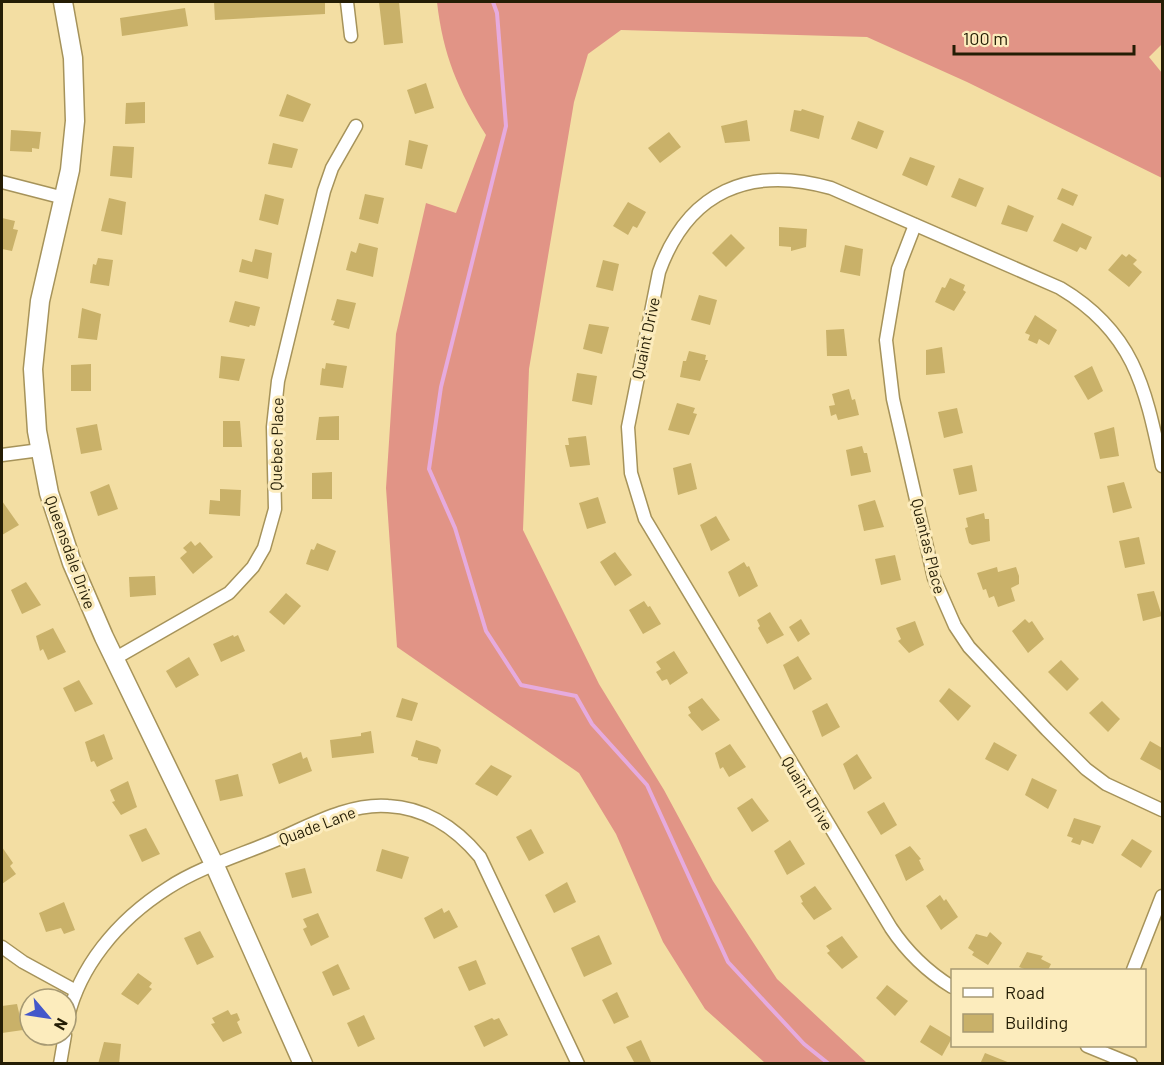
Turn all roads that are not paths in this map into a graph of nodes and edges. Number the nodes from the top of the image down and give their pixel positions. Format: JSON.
{"nodes":[{"id":1,"x":63,"y":2,"type":"edge"},
{"id":2,"x":347,"y":2,"type":"edge"},
{"id":3,"x":351,"y":36,"type":"dead end"},
{"id":4,"x":356,"y":126,"type":"dead end"},
{"id":5,"x":2,"y":182,"type":"edge"},
{"id":6,"x":64,"y":198,"type":"junction"},
{"id":7,"x":915,"y":225,"type":"junction"},
{"id":8,"x":40,"y":450,"type":"junction"},
{"id":9,"x":2,"y":456,"type":"edge"},
{"id":10,"x":1162,"y":466,"type":"edge"},
{"id":11,"x":114,"y":659,"type":"junction"},
{"id":12,"x":1162,"y":810,"type":"edge"},
{"id":13,"x":215,"y":866,"type":"junction"},
{"id":14,"x":1162,"y":896,"type":"edge"},
{"id":15,"x":2,"y":947,"type":"edge"},
{"id":16,"x":1133,"y":969,"type":"edge"},
{"id":17,"x":951,"y":986,"type":"edge"},
{"id":18,"x":69,"y":987,"type":"edge"},
{"id":19,"x":78,"y":987,"type":"edge"},
{"id":20,"x":62,"y":1047,"type":"edge"},
{"id":21,"x":1103,"y":1048,"type":"edge"},
{"id":22,"x":60,"y":1064,"type":"edge"},
{"id":23,"x":303,"y":1064,"type":"edge"},
{"id":24,"x":578,"y":1064,"type":"edge"},
{"id":25,"x":1131,"y":1064,"type":"edge"}],
"edges":[{"from":1,"to":6,"type":"street","name":"Queensdale Drive"},
{"from":2,"to":3,"type":"street"},
{"from":4,"to":11,"type":"street","name":"Quebec Place"},
{"from":5,"to":6,"type":"street"},
{"from":6,"to":8,"type":"street","name":"Queensdale Drive"},
{"from":7,"to":10,"type":"street","name":"Quaint Drive"},
{"from":7,"to":12,"type":"street","name":"Quantas Place"},
{"from":7,"to":17,"type":"street","name":"Quaint Drive"},
{"from":8,"to":9,"type":"street"},
{"from":8,"to":11,"type":"street","name":"Queensdale Drive"},
{"from":11,"to":13,"type":"street","name":"Queensdale Drive"},
{"from":13,"to":19,"type":"street","name":"Quade Lane"},
{"from":13,"to":23,"type":"street","name":"Queensdale Drive"},
{"from":13,"to":24,"type":"street","name":"Quade Lane"},
{"from":14,"to":16,"type":"street"},
{"from":15,"to":18,"type":"street"},
{"from":20,"to":22,"type":"street"},
{"from":21,"to":25,"type":"street"}]}
